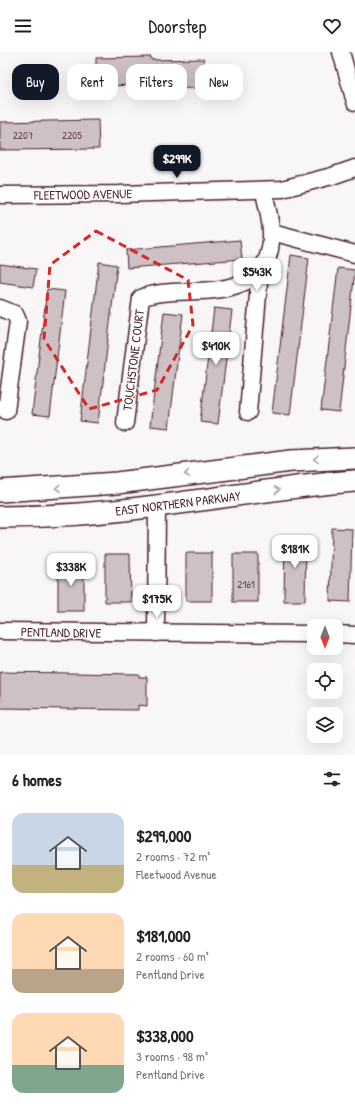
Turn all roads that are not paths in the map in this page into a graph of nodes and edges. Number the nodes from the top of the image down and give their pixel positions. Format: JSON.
{"nodes":[{"id":1,"x":341,"y":52,"type":"edge"},
{"id":2,"x":355,"y":102,"type":"edge"},
{"id":3,"x":355,"y":168,"type":"edge"},
{"id":4,"x":264,"y":191,"type":"junction"},
{"id":5,"x":0,"y":195,"type":"edge"},
{"id":6,"x":272,"y":232,"type":"junction"},
{"id":7,"x":355,"y":254,"type":"edge"},
{"id":8,"x":260,"y":272,"type":"junction"},
{"id":9,"x":0,"y":308,"type":"edge"},
{"id":10,"x":6,"y":411,"type":"dead end"},
{"id":11,"x":248,"y":412,"type":"dead end"},
{"id":12,"x":125,"y":423,"type":"dead end"},
{"id":13,"x":355,"y":458,"type":"edge"},
{"id":14,"x":355,"y":481,"type":"edge"},
{"id":15,"x":0,"y":491,"type":"edge"},
{"id":16,"x":157,"y":506,"type":"junction"},
{"id":17,"x":0,"y":517,"type":"edge"},
{"id":18,"x":0,"y":631,"type":"edge"},
{"id":19,"x":156,"y":633,"type":"junction"},
{"id":20,"x":307,"y":634,"type":"edge"},
{"id":21,"x":343,"y":634,"type":"edge"},
{"id":22,"x":355,"y":635,"type":"edge"}],
"edges":[{"from":1,"to":2,"type":"street"},
{"from":3,"to":4,"type":"street","name":"FLEETWOOD AVENUE"},
{"from":4,"to":5,"type":"street","name":"FLEETWOOD AVENUE"},
{"from":4,"to":6,"type":"street"},
{"from":6,"to":7,"type":"street"},
{"from":6,"to":8,"type":"street"},
{"from":8,"to":11,"type":"street"},
{"from":8,"to":12,"type":"street","name":"TOUCHSTONE COURT"},
{"from":9,"to":10,"type":"street"},
{"from":13,"to":15,"type":"main road","name":"EAST NORTHERN PARKWAY","one_way":true},
{"from":16,"to":14,"type":"main road","name":"EAST NORTHERN PARKWAY","one_way":true},
{"from":16,"to":17,"type":"main road","name":"EAST NORTHERN PARKWAY"},
{"from":16,"to":19,"type":"street"},
{"from":18,"to":19,"type":"street","name":"PENTLAND DRIVE"},
{"from":19,"to":20,"type":"street","name":"PENTLAND DRIVE"},
{"from":21,"to":22,"type":"street"}]}
